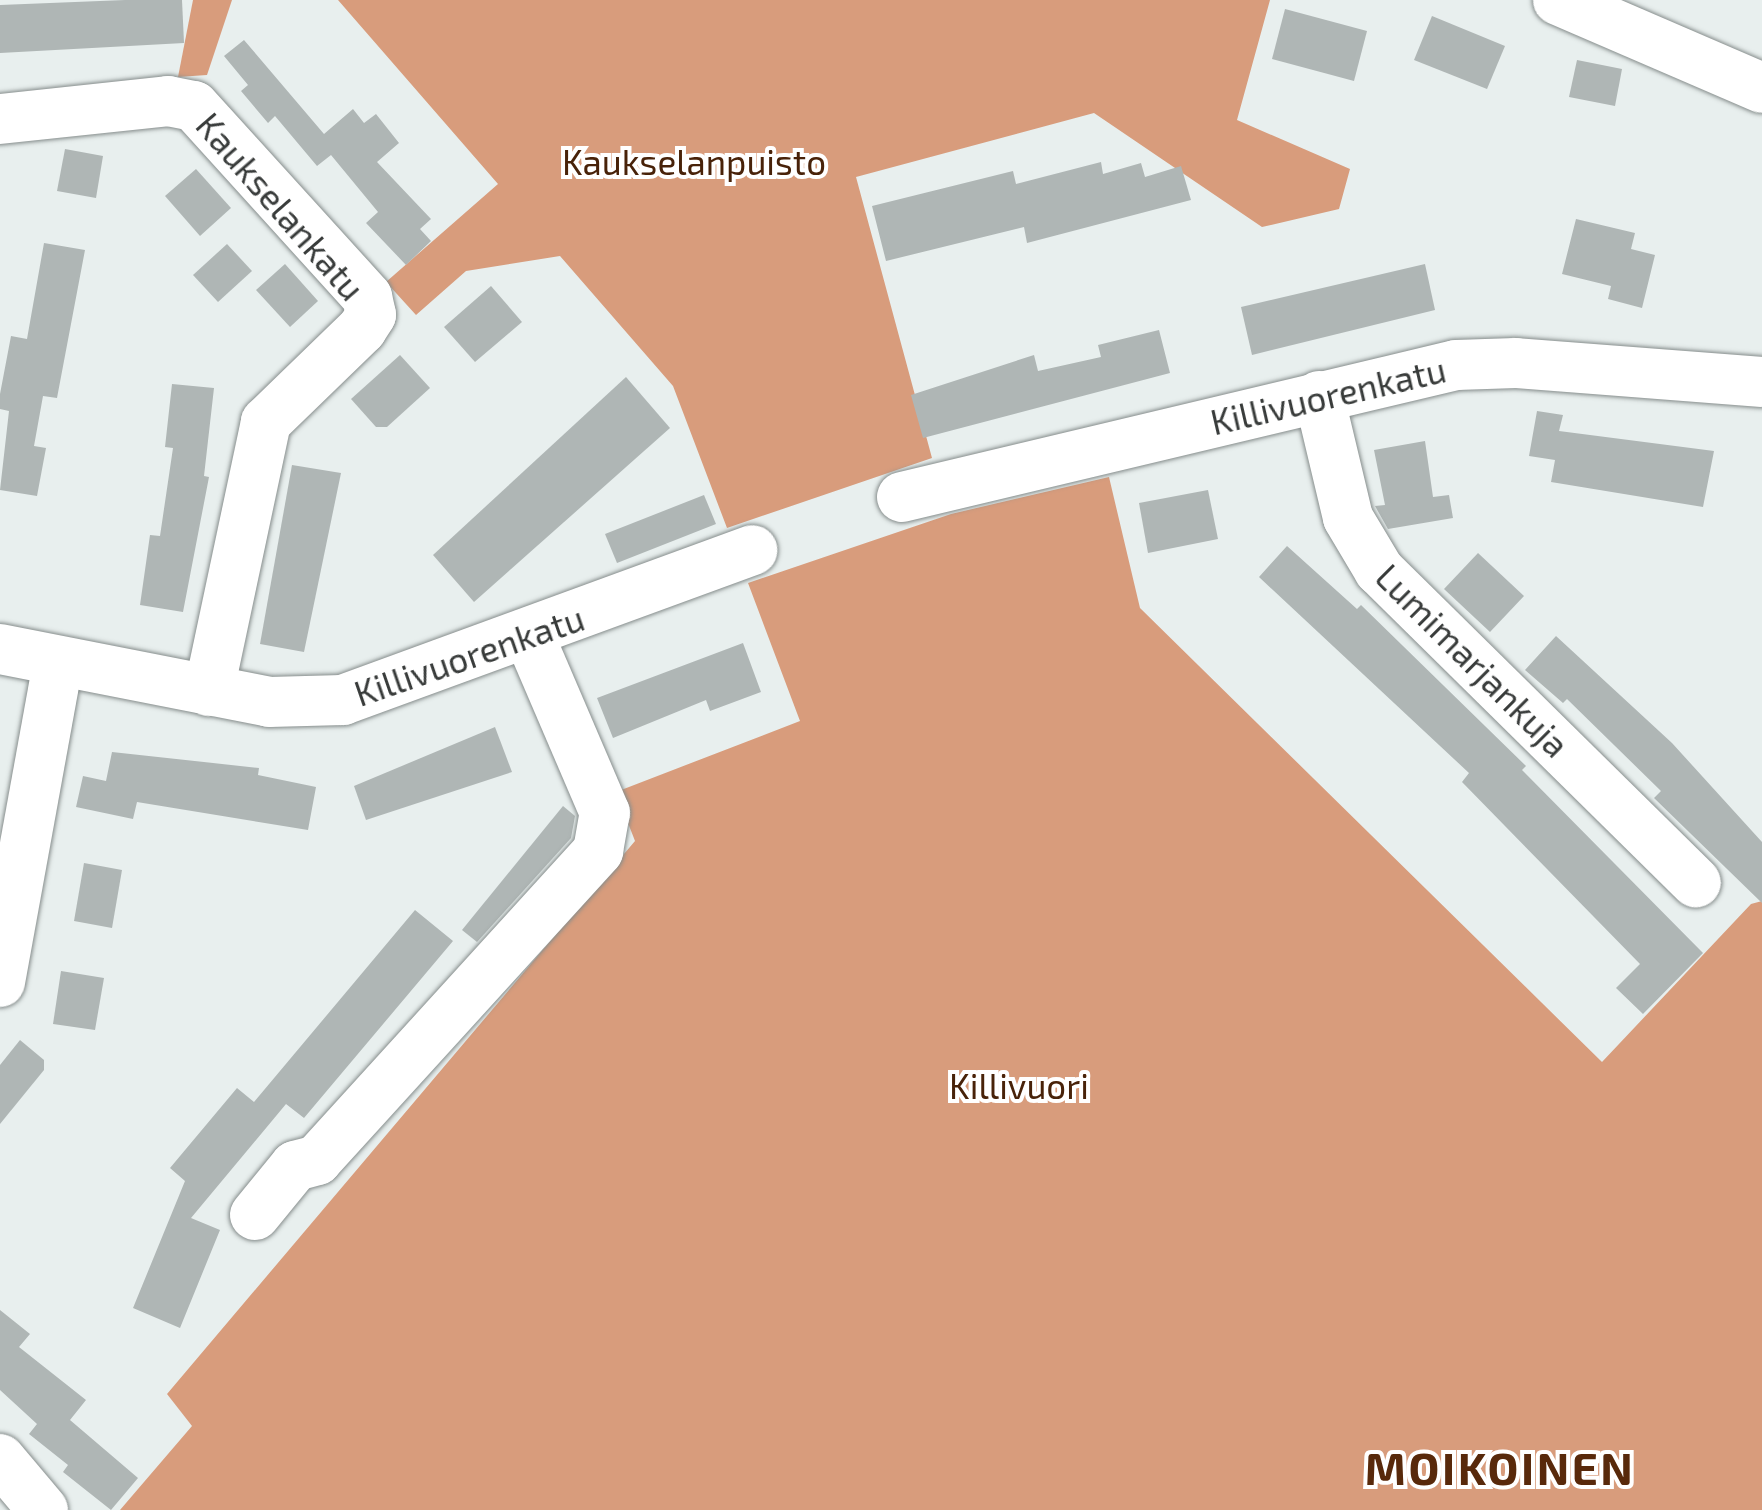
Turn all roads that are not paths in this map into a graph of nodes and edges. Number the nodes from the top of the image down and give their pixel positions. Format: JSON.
{"nodes":[{"id":1,"x":1558,"y":0,"type":"edge"},
{"id":2,"x":1762,"y":88,"type":"edge"},
{"id":3,"x":0,"y":119,"type":"edge"},
{"id":4,"x":1762,"y":382,"type":"edge"},
{"id":5,"x":1319,"y":396,"type":"junction"},
{"id":6,"x":902,"y":497,"type":"dead end"},
{"id":7,"x":752,"y":550,"type":"dead end"},
{"id":8,"x":528,"y":636,"type":"junction"},
{"id":9,"x":0,"y":649,"type":"edge"},
{"id":10,"x":58,"y":662,"type":"junction"},
{"id":11,"x":209,"y":691,"type":"junction"},
{"id":12,"x":1696,"y":883,"type":"dead end"},
{"id":13,"x":0,"y":982,"type":"edge"},
{"id":14,"x":256,"y":1215,"type":"dead end"},
{"id":15,"x":0,"y":1459,"type":"edge"},
{"id":16,"x":44,"y":1510,"type":"edge"}],
"edges":[{"from":1,"to":2,"type":"street"},
{"from":3,"to":11,"type":"street","name":"Kaukselankatu"},
{"from":4,"to":5,"type":"street","name":"Killivuorenkatu"},
{"from":5,"to":6,"type":"street","name":"Killivuorenkatu"},
{"from":5,"to":12,"type":"street","name":"Lumimarjankuja"},
{"from":7,"to":8,"type":"street","name":"Killivuorenkatu"},
{"from":8,"to":11,"type":"street","name":"Killivuorenkatu"},
{"from":8,"to":14,"type":"street"},
{"from":9,"to":10,"type":"street","name":"Killivuorenkatu"},
{"from":10,"to":11,"type":"street","name":"Killivuorenkatu"},
{"from":10,"to":13,"type":"street"},
{"from":15,"to":16,"type":"street"}]}
